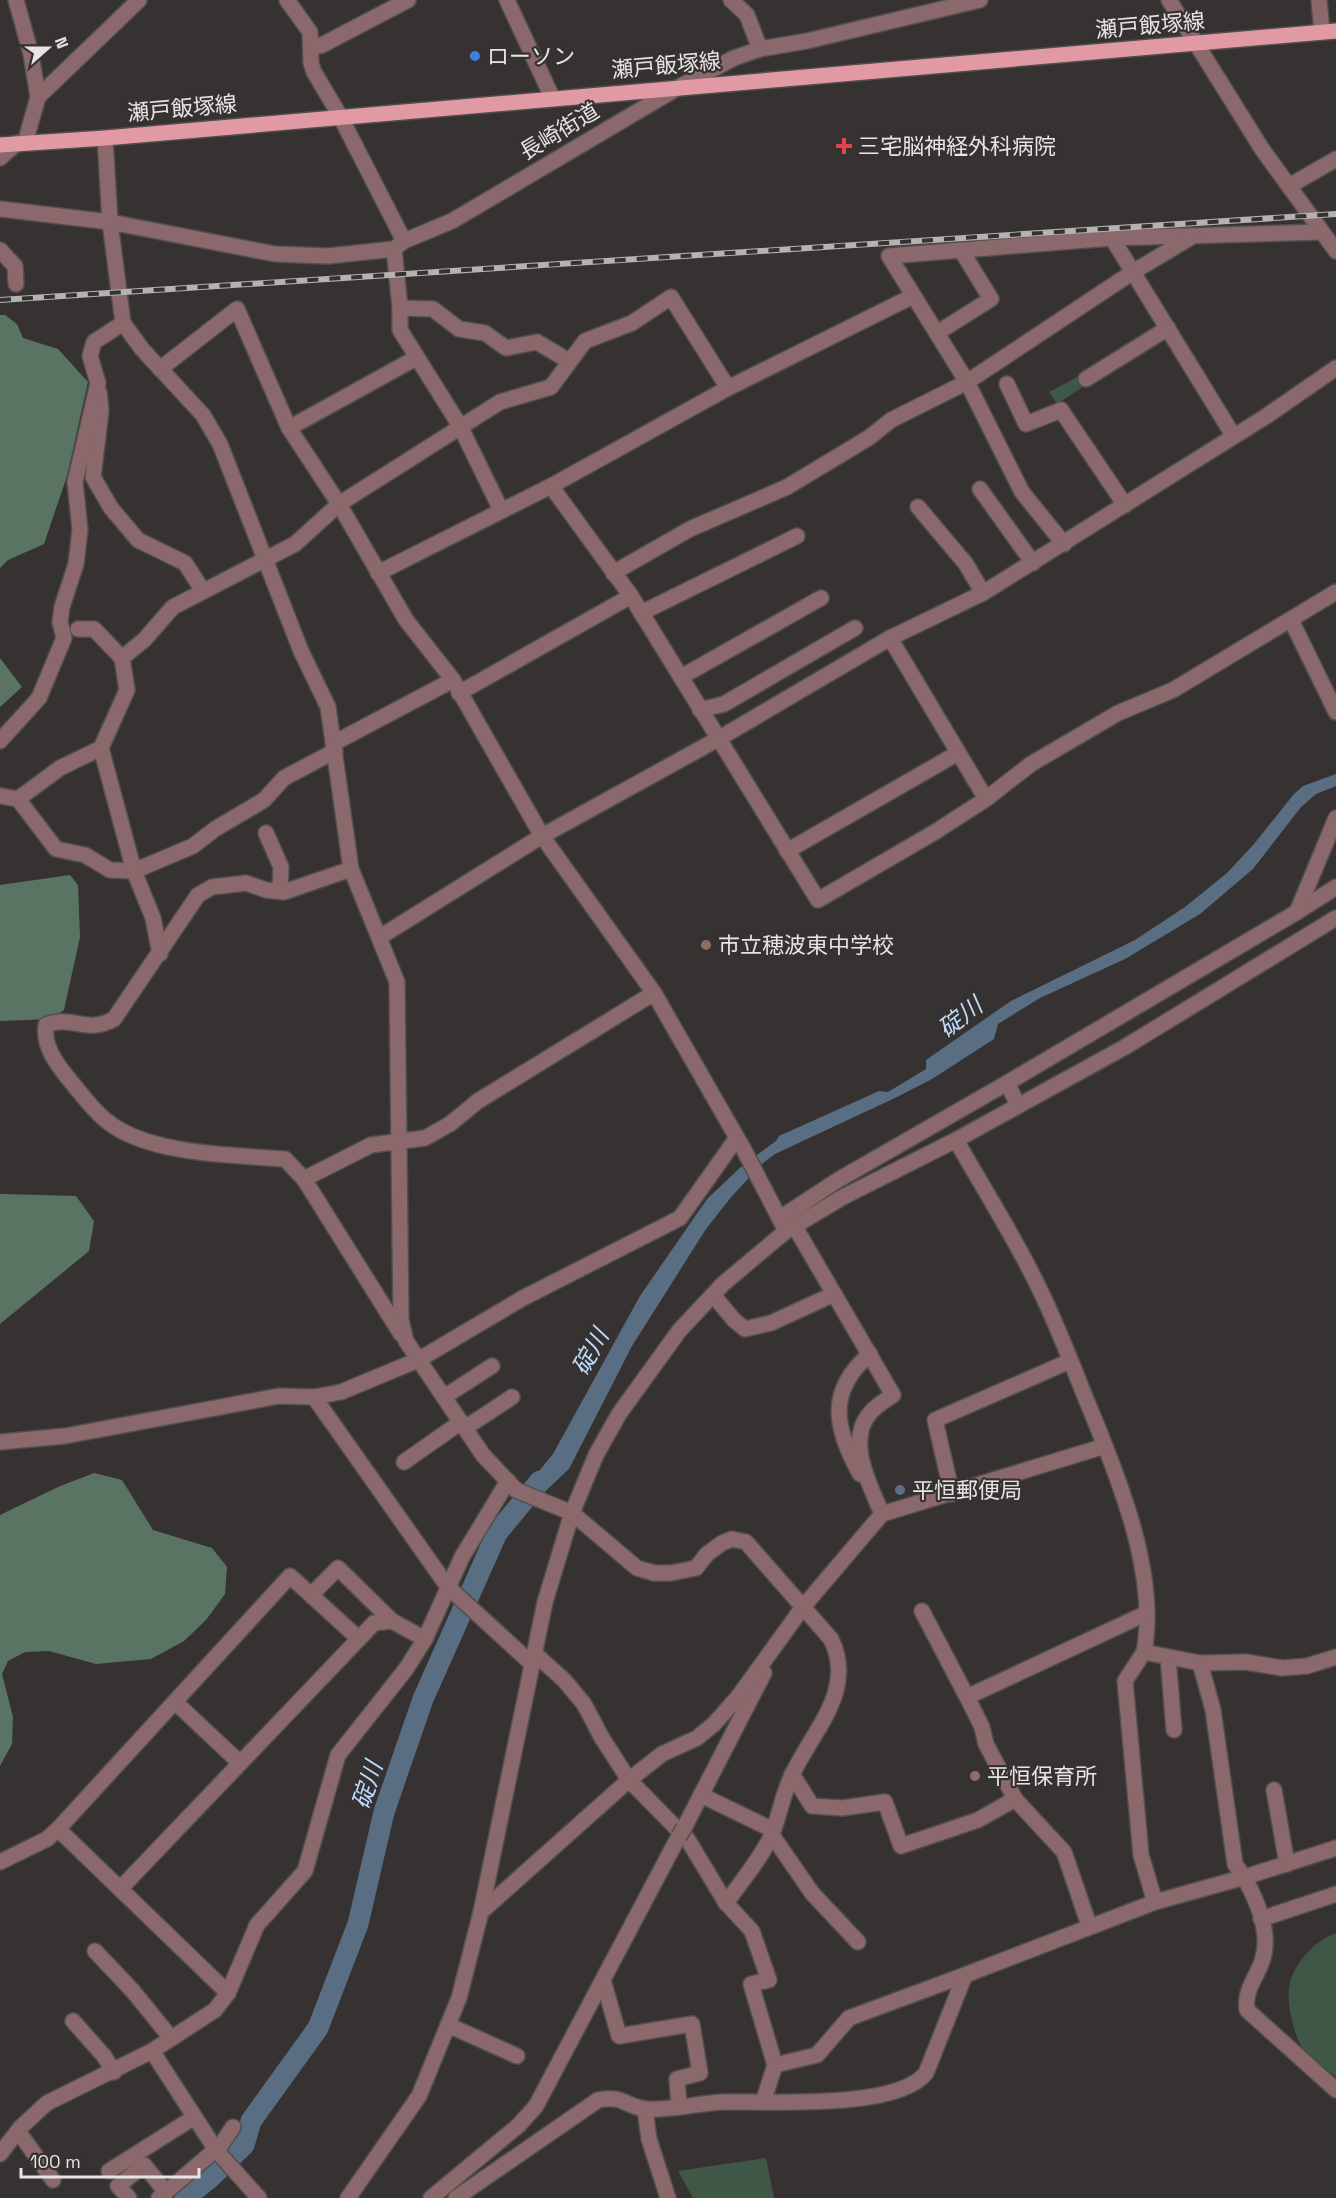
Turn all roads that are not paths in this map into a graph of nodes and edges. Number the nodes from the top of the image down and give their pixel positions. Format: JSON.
{"nodes":[{"id":1,"x":16,"y":0,"type":"edge"},
{"id":2,"x":139,"y":0,"type":"edge"},
{"id":3,"x":287,"y":0,"type":"edge"},
{"id":4,"x":408,"y":0,"type":"edge"},
{"id":5,"x":507,"y":0,"type":"edge"},
{"id":6,"x":730,"y":0,"type":"edge"},
{"id":7,"x":980,"y":0,"type":"edge"},
{"id":8,"x":1169,"y":0,"type":"edge"},
{"id":9,"x":1319,"y":0,"type":"edge"},
{"id":10,"x":934,"y":5,"type":"edge"},
{"id":11,"x":1329,"y":32,"type":"edge"},
{"id":12,"x":1197,"y":43,"type":"junction"},
{"id":13,"x":311,"y":48,"type":"junction"},
{"id":14,"x":760,"y":49,"type":"junction"},
{"id":15,"x":679,"y":87,"type":"junction"},
{"id":16,"x":38,"y":97,"type":"junction"},
{"id":17,"x":552,"y":97,"type":"junction"},
{"id":18,"x":340,"y":116,"type":"junction"},
{"id":19,"x":105,"y":138,"type":"junction"},
{"id":20,"x":21,"y":143,"type":"junction"},
{"id":21,"x":0,"y":145,"type":"edge"},
{"id":22,"x":0,"y":158,"type":"edge"},
{"id":23,"x":1336,"y":159,"type":"edge"},
{"id":24,"x":1289,"y":186,"type":"junction"},
{"id":25,"x":0,"y":209,"type":"edge"},
{"id":26,"x":110,"y":222,"type":"junction"},
{"id":27,"x":1322,"y":232,"type":"junction"},
{"id":28,"x":1197,"y":234,"type":"junction"},
{"id":29,"x":1112,"y":238,"type":"junction"},
{"id":30,"x":399,"y":245,"type":"junction"},
{"id":31,"x":0,"y":250,"type":"edge"},
{"id":32,"x":961,"y":250,"type":"junction"},
{"id":33,"x":1336,"y":251,"type":"edge"},
{"id":34,"x":1133,"y":272,"type":"junction"},
{"id":35,"x":15,"y":284,"type":"dead end"},
{"id":36,"x":913,"y":296,"type":"junction"},
{"id":37,"x":400,"y":308,"type":"junction"},
{"id":38,"x":123,"y":323,"type":"junction"},
{"id":39,"x":1168,"y":328,"type":"junction"},
{"id":40,"x":937,"y":333,"type":"junction"},
{"id":41,"x":416,"y":358,"type":"junction"},
{"id":42,"x":569,"y":361,"type":"junction"},
{"id":43,"x":1336,"y":368,"type":"edge"},
{"id":44,"x":160,"y":369,"type":"junction"},
{"id":45,"x":1086,"y":379,"type":"dead end"},
{"id":46,"x":967,"y":382,"type":"junction"},
{"id":47,"x":98,"y":383,"type":"junction"},
{"id":48,"x":1007,"y":384,"type":"dead end"},
{"id":49,"x":728,"y":388,"type":"junction"},
{"id":50,"x":460,"y":426,"type":"junction"},
{"id":51,"x":289,"y":428,"type":"junction"},
{"id":52,"x":1233,"y":435,"type":"junction"},
{"id":53,"x":551,"y":486,"type":"junction"},
{"id":54,"x":980,"y":489,"type":"dead end"},
{"id":55,"x":339,"y":504,"type":"junction"},
{"id":56,"x":1125,"y":505,"type":"junction"},
{"id":57,"x":918,"y":507,"type":"dead end"},
{"id":58,"x":501,"y":510,"type":"junction"},
{"id":59,"x":797,"y":536,"type":"dead end"},
{"id":60,"x":1064,"y":544,"type":"junction"},
{"id":61,"x":264,"y":559,"type":"junction"},
{"id":62,"x":1033,"y":563,"type":"junction"},
{"id":63,"x":378,"y":573,"type":"junction"},
{"id":64,"x":614,"y":573,"type":"junction"},
{"id":65,"x":203,"y":591,"type":"junction"},
{"id":66,"x":1336,"y":592,"type":"edge"},
{"id":67,"x":983,"y":593,"type":"junction"},
{"id":68,"x":631,"y":596,"type":"junction"},
{"id":69,"x":821,"y":598,"type":"dead end"},
{"id":70,"x":641,"y":613,"type":"junction"},
{"id":71,"x":1291,"y":620,"type":"junction"},
{"id":72,"x":855,"y":627,"type":"dead end"},
{"id":73,"x":78,"y":629,"type":"dead end"},
{"id":74,"x":890,"y":638,"type":"junction"},
{"id":75,"x":122,"y":658,"type":"junction"},
{"id":76,"x":681,"y":677,"type":"junction"},
{"id":77,"x":456,"y":686,"type":"junction"},
{"id":78,"x":700,"y":710,"type":"junction"},
{"id":79,"x":1336,"y":712,"type":"edge"},
{"id":80,"x":718,"y":739,"type":"junction"},
{"id":81,"x":0,"y":741,"type":"edge"},
{"id":82,"x":335,"y":747,"type":"junction"},
{"id":83,"x":101,"y":748,"type":"junction"},
{"id":84,"x":957,"y":753,"type":"junction"},
{"id":85,"x":0,"y":796,"type":"edge"},
{"id":86,"x":18,"y":799,"type":"junction"},
{"id":87,"x":986,"y":799,"type":"junction"},
{"id":88,"x":1336,"y":818,"type":"edge"},
{"id":89,"x":266,"y":833,"type":"dead end"},
{"id":90,"x":542,"y":836,"type":"junction"},
{"id":91,"x":787,"y":850,"type":"junction"},
{"id":92,"x":351,"y":869,"type":"junction"},
{"id":93,"x":134,"y":871,"type":"junction"},
{"id":94,"x":1336,"y":886,"type":"edge"},
{"id":95,"x":280,"y":891,"type":"junction"},
{"id":96,"x":1297,"y":912,"type":"junction"},
{"id":97,"x":1336,"y":918,"type":"edge"},
{"id":98,"x":380,"y":937,"type":"junction"},
{"id":99,"x":160,"y":954,"type":"junction"},
{"id":100,"x":654,"y":993,"type":"junction"},
{"id":101,"x":1007,"y":1083,"type":"junction"},
{"id":102,"x":1018,"y":1105,"type":"junction"},
{"id":103,"x":398,"y":1140,"type":"junction"},
{"id":104,"x":956,"y":1140,"type":"junction"},
{"id":105,"x":740,"y":1144,"type":"junction"},
{"id":106,"x":304,"y":1179,"type":"junction"},
{"id":107,"x":787,"y":1225,"type":"junction"},
{"id":108,"x":834,"y":1294,"type":"junction"},
{"id":109,"x":713,"y":1295,"type":"junction"},
{"id":110,"x":405,"y":1341,"type":"junction"},
{"id":111,"x":870,"y":1354,"type":"junction"},
{"id":112,"x":418,"y":1360,"type":"junction"},
{"id":113,"x":1070,"y":1361,"type":"junction"},
{"id":114,"x":492,"y":1366,"type":"dead end"},
{"id":115,"x":314,"y":1397,"type":"junction"},
{"id":116,"x":444,"y":1397,"type":"junction"},
{"id":117,"x":512,"y":1397,"type":"dead end"},
{"id":118,"x":463,"y":1425,"type":"junction"},
{"id":119,"x":0,"y":1442,"type":"edge"},
{"id":120,"x":1106,"y":1446,"type":"junction"},
{"id":121,"x":404,"y":1462,"type":"dead end"},
{"id":122,"x":512,"y":1486,"type":"junction"},
{"id":123,"x":952,"y":1494,"type":"junction"},
{"id":124,"x":572,"y":1513,"type":"junction"},
{"id":125,"x":882,"y":1514,"type":"junction"},
{"id":126,"x":448,"y":1587,"type":"junction"},
{"id":127,"x":311,"y":1595,"type":"junction"},
{"id":128,"x":803,"y":1607,"type":"junction"},
{"id":129,"x":922,"y":1611,"type":"dead end"},
{"id":130,"x":1147,"y":1613,"type":"junction"},
{"id":131,"x":392,"y":1621,"type":"junction"},
{"id":132,"x":793,"y":1621,"type":"junction"},
{"id":133,"x":358,"y":1638,"type":"junction"},
{"id":134,"x":425,"y":1639,"type":"junction"},
{"id":135,"x":1144,"y":1652,"type":"junction"},
{"id":136,"x":1168,"y":1657,"type":"junction"},
{"id":137,"x":1336,"y":1657,"type":"edge"},
{"id":138,"x":533,"y":1658,"type":"junction"},
{"id":139,"x":1200,"y":1663,"type":"junction"},
{"id":140,"x":967,"y":1697,"type":"junction"},
{"id":141,"x":175,"y":1702,"type":"junction"},
{"id":142,"x":1174,"y":1730,"type":"dead end"},
{"id":143,"x":240,"y":1763,"type":"junction"},
{"id":144,"x":792,"y":1774,"type":"junction"},
{"id":145,"x":629,"y":1780,"type":"junction"},
{"id":146,"x":1274,"y":1790,"type":"dead end"},
{"id":147,"x":701,"y":1795,"type":"junction"},
{"id":148,"x":1015,"y":1799,"type":"junction"},
{"id":149,"x":58,"y":1829,"type":"junction"},
{"id":150,"x":772,"y":1832,"type":"junction"},
{"id":151,"x":1336,"y":1848,"type":"edge"},
{"id":152,"x":0,"y":1862,"type":"edge"},
{"id":153,"x":1287,"y":1864,"type":"junction"},
{"id":154,"x":1245,"y":1877,"type":"junction"},
{"id":155,"x":120,"y":1889,"type":"junction"},
{"id":156,"x":1336,"y":1894,"type":"edge"},
{"id":157,"x":1155,"y":1902,"type":"junction"},
{"id":158,"x":726,"y":1903,"type":"junction"},
{"id":159,"x":481,"y":1912,"type":"junction"},
{"id":160,"x":1261,"y":1919,"type":"junction"},
{"id":161,"x":1089,"y":1925,"type":"junction"},
{"id":162,"x":858,"y":1942,"type":"dead end"},
{"id":163,"x":95,"y":1951,"type":"dead end"},
{"id":164,"x":966,"y":1975,"type":"junction"},
{"id":165,"x":603,"y":1980,"type":"junction"},
{"id":166,"x":228,"y":1993,"type":"junction"},
{"id":167,"x":73,"y":2021,"type":"dead end"},
{"id":168,"x":448,"y":2025,"type":"junction"},
{"id":169,"x":171,"y":2038,"type":"junction"},
{"id":170,"x":152,"y":2051,"type":"junction"},
{"id":171,"x":517,"y":2056,"type":"dead end"},
{"id":172,"x":775,"y":2065,"type":"junction"},
{"id":173,"x":114,"y":2072,"type":"junction"},
{"id":174,"x":1336,"y":2090,"type":"edge"},
{"id":175,"x":763,"y":2102,"type":"junction"},
{"id":176,"x":679,"y":2105,"type":"junction"},
{"id":177,"x":645,"y":2109,"type":"junction"},
{"id":178,"x":193,"y":2118,"type":"junction"},
{"id":179,"x":233,"y":2127,"type":"dead end"},
{"id":180,"x":18,"y":2131,"type":"junction"},
{"id":181,"x":217,"y":2152,"type":"junction"},
{"id":182,"x":0,"y":2154,"type":"edge"},
{"id":183,"x":109,"y":2170,"type":"dead end"},
{"id":184,"x":52,"y":2180,"type":"dead end"},
{"id":185,"x":162,"y":2195,"type":"edge"},
{"id":186,"x":129,"y":2198,"type":"edge"},
{"id":187,"x":259,"y":2198,"type":"edge"},
{"id":188,"x":348,"y":2198,"type":"edge"},
{"id":189,"x":431,"y":2198,"type":"edge"},
{"id":190,"x":456,"y":2198,"type":"edge"},
{"id":191,"x":668,"y":2198,"type":"edge"}],
"edges":[{"from":1,"to":16,"type":"street"},
{"from":2,"to":16,"type":"street"},
{"from":3,"to":13,"type":"street"},
{"from":4,"to":13,"type":"street"},
{"from":5,"to":17,"type":"street"},
{"from":6,"to":14,"type":"street"},
{"from":7,"to":10,"type":"street","name":"長崎街道"},
{"from":8,"to":12,"type":"street"},
{"from":9,"to":11,"type":"street"},
{"from":10,"to":14,"type":"street","name":"長崎街道"},
{"from":11,"to":12,"type":"main road","name":"瀬戸飯塚線"},
{"from":12,"to":15,"type":"main road","name":"瀬戸飯塚線"},
{"from":12,"to":24,"type":"street"},
{"from":13,"to":18,"type":"street"},
{"from":14,"to":15,"type":"street","name":"長崎街道"},
{"from":15,"to":17,"type":"main road","name":"瀬戸飯塚線"},
{"from":15,"to":30,"type":"street","name":"長崎街道"},
{"from":16,"to":20,"type":"street"},
{"from":17,"to":18,"type":"main road","name":"瀬戸飯塚線"},
{"from":18,"to":19,"type":"main road","name":"瀬戸飯塚線"},
{"from":18,"to":30,"type":"street"},
{"from":19,"to":20,"type":"main road","name":"瀬戸飯塚線"},
{"from":19,"to":26,"type":"street"},
{"from":20,"to":21,"type":"main road","name":"瀬戸飯塚線"},
{"from":20,"to":22,"type":"street"},
{"from":23,"to":24,"type":"street"},
{"from":24,"to":27,"type":"street"},
{"from":25,"to":26,"type":"street","name":"長崎街道"},
{"from":26,"to":30,"type":"street","name":"長崎街道"},
{"from":26,"to":38,"type":"street"},
{"from":27,"to":28,"type":"street"},
{"from":27,"to":33,"type":"street"},
{"from":28,"to":29,"type":"street"},
{"from":28,"to":34,"type":"street"},
{"from":29,"to":32,"type":"street"},
{"from":29,"to":34,"type":"street"},
{"from":30,"to":37,"type":"street"},
{"from":31,"to":35,"type":"street"},
{"from":32,"to":36,"type":"street"},
{"from":32,"to":40,"type":"street"},
{"from":34,"to":39,"type":"street"},
{"from":34,"to":46,"type":"street"},
{"from":36,"to":40,"type":"street"},
{"from":36,"to":49,"type":"street"},
{"from":37,"to":41,"type":"street"},
{"from":37,"to":42,"type":"street"},
{"from":38,"to":44,"type":"street"},
{"from":38,"to":47,"type":"street"},
{"from":39,"to":45,"type":"street"},
{"from":39,"to":52,"type":"street"},
{"from":40,"to":46,"type":"street"},
{"from":41,"to":50,"type":"street"},
{"from":41,"to":51,"type":"street"},
{"from":42,"to":49,"type":"street"},
{"from":42,"to":50,"type":"street"},
{"from":43,"to":52,"type":"street"},
{"from":44,"to":51,"type":"street"},
{"from":44,"to":61,"type":"street"},
{"from":46,"to":60,"type":"street"},
{"from":46,"to":64,"type":"street"},
{"from":47,"to":65,"type":"street"},
{"from":47,"to":81,"type":"street"},
{"from":48,"to":56,"type":"street"},
{"from":49,"to":53,"type":"street"},
{"from":50,"to":55,"type":"street"},
{"from":50,"to":58,"type":"street"},
{"from":51,"to":55,"type":"street"},
{"from":52,"to":56,"type":"street"},
{"from":53,"to":58,"type":"street"},
{"from":53,"to":64,"type":"street"},
{"from":54,"to":62,"type":"street"},
{"from":55,"to":61,"type":"street"},
{"from":55,"to":63,"type":"street"},
{"from":56,"to":60,"type":"street"},
{"from":57,"to":67,"type":"street"},
{"from":58,"to":63,"type":"street"},
{"from":59,"to":70,"type":"street"},
{"from":60,"to":62,"type":"street"},
{"from":61,"to":65,"type":"street"},
{"from":61,"to":82,"type":"street"},
{"from":62,"to":67,"type":"street"},
{"from":63,"to":77,"type":"street"},
{"from":64,"to":68,"type":"street"},
{"from":65,"to":75,"type":"street"},
{"from":66,"to":71,"type":"street"},
{"from":67,"to":74,"type":"street"},
{"from":68,"to":70,"type":"street"},
{"from":68,"to":77,"type":"street"},
{"from":69,"to":76,"type":"street"},
{"from":70,"to":76,"type":"street"},
{"from":71,"to":79,"type":"street"},
{"from":71,"to":87,"type":"street"},
{"from":72,"to":78,"type":"street"},
{"from":73,"to":75,"type":"street"},
{"from":74,"to":80,"type":"street"},
{"from":74,"to":84,"type":"street"},
{"from":75,"to":83,"type":"street"},
{"from":76,"to":78,"type":"street"},
{"from":77,"to":82,"type":"street"},
{"from":77,"to":90,"type":"street"},
{"from":78,"to":80,"type":"street"},
{"from":80,"to":90,"type":"street"},
{"from":80,"to":91,"type":"street"},
{"from":82,"to":92,"type":"street"},
{"from":82,"to":93,"type":"street"},
{"from":83,"to":86,"type":"street"},
{"from":83,"to":93,"type":"street"},
{"from":84,"to":87,"type":"street"},
{"from":84,"to":91,"type":"street"},
{"from":85,"to":86,"type":"street"},
{"from":86,"to":93,"type":"street"},
{"from":87,"to":91,"type":"street"},
{"from":88,"to":96,"type":"street"},
{"from":89,"to":95,"type":"street"},
{"from":90,"to":98,"type":"street"},
{"from":90,"to":100,"type":"street"},
{"from":92,"to":95,"type":"street"},
{"from":92,"to":98,"type":"street"},
{"from":93,"to":99,"type":"street"},
{"from":94,"to":96,"type":"street"},
{"from":95,"to":99,"type":"street"},
{"from":96,"to":101,"type":"street"},
{"from":97,"to":102,"type":"street"},
{"from":98,"to":103,"type":"street"},
{"from":99,"to":106,"type":"street"},
{"from":100,"to":103,"type":"street"},
{"from":100,"to":105,"type":"street"},
{"from":101,"to":102,"type":"street"},
{"from":101,"to":107,"type":"street"},
{"from":102,"to":104,"type":"street"},
{"from":103,"to":106,"type":"street"},
{"from":103,"to":110,"type":"street"},
{"from":104,"to":107,"type":"street"},
{"from":104,"to":113,"type":"street"},
{"from":105,"to":107,"type":"street"},
{"from":105,"to":112,"type":"street"},
{"from":106,"to":110,"type":"street"},
{"from":107,"to":108,"type":"street"},
{"from":107,"to":109,"type":"street"},
{"from":108,"to":109,"type":"street"},
{"from":108,"to":111,"type":"street"},
{"from":109,"to":124,"type":"street"},
{"from":110,"to":112,"type":"street"},
{"from":111,"to":125,"type":"street"},
{"from":111,"to":125,"type":"street"},
{"from":112,"to":115,"type":"street"},
{"from":112,"to":116,"type":"street"},
{"from":113,"to":120,"type":"street"},
{"from":113,"to":123,"type":"street"},
{"from":114,"to":116,"type":"street"},
{"from":115,"to":119,"type":"street"},
{"from":115,"to":126,"type":"street"},
{"from":116,"to":118,"type":"street"},
{"from":117,"to":118,"type":"street"},
{"from":118,"to":121,"type":"street"},
{"from":118,"to":122,"type":"street"},
{"from":120,"to":123,"type":"street"},
{"from":120,"to":130,"type":"street"},
{"from":122,"to":124,"type":"street"},
{"from":122,"to":126,"type":"street"},
{"from":123,"to":125,"type":"street"},
{"from":124,"to":128,"type":"street"},
{"from":124,"to":138,"type":"street"},
{"from":125,"to":128,"type":"street"},
{"from":126,"to":134,"type":"street"},
{"from":126,"to":138,"type":"street"},
{"from":127,"to":131,"type":"street"},
{"from":127,"to":133,"type":"street"},
{"from":127,"to":141,"type":"street"},
{"from":128,"to":132,"type":"street"},
{"from":128,"to":144,"type":"street"},
{"from":129,"to":140,"type":"street"},
{"from":130,"to":135,"type":"street"},
{"from":130,"to":140,"type":"street"},
{"from":131,"to":133,"type":"street"},
{"from":131,"to":134,"type":"street"},
{"from":132,"to":145,"type":"street"},
{"from":132,"to":147,"type":"street"},
{"from":133,"to":143,"type":"street"},
{"from":134,"to":166,"type":"street"},
{"from":135,"to":136,"type":"street"},
{"from":135,"to":157,"type":"street"},
{"from":136,"to":139,"type":"street"},
{"from":136,"to":142,"type":"street"},
{"from":137,"to":139,"type":"street"},
{"from":138,"to":145,"type":"street"},
{"from":138,"to":159,"type":"street"},
{"from":139,"to":154,"type":"street"},
{"from":140,"to":148,"type":"street"},
{"from":141,"to":143,"type":"street"},
{"from":141,"to":149,"type":"street"},
{"from":143,"to":155,"type":"street"},
{"from":144,"to":148,"type":"street"},
{"from":144,"to":150,"type":"street"},
{"from":145,"to":158,"type":"street"},
{"from":145,"to":159,"type":"street"},
{"from":146,"to":153,"type":"street"},
{"from":147,"to":150,"type":"street"},
{"from":147,"to":165,"type":"street"},
{"from":148,"to":161,"type":"street"},
{"from":149,"to":152,"type":"street"},
{"from":149,"to":155,"type":"street"},
{"from":150,"to":158,"type":"street"},
{"from":150,"to":162,"type":"street"},
{"from":151,"to":153,"type":"street"},
{"from":153,"to":154,"type":"street"},
{"from":154,"to":157,"type":"street"},
{"from":154,"to":160,"type":"street"},
{"from":155,"to":166,"type":"street"},
{"from":156,"to":160,"type":"street"},
{"from":157,"to":161,"type":"street"},
{"from":158,"to":172,"type":"street"},
{"from":159,"to":168,"type":"street"},
{"from":160,"to":174,"type":"street"},
{"from":161,"to":164,"type":"street"},
{"from":163,"to":169,"type":"street"},
{"from":164,"to":172,"type":"street"},
{"from":164,"to":175,"type":"street"},
{"from":165,"to":176,"type":"street"},
{"from":165,"to":189,"type":"street"},
{"from":166,"to":169,"type":"street"},
{"from":167,"to":173,"type":"street"},
{"from":168,"to":171,"type":"street"},
{"from":168,"to":188,"type":"street"},
{"from":169,"to":170,"type":"street"},
{"from":170,"to":173,"type":"street"},
{"from":170,"to":178,"type":"street"},
{"from":172,"to":175,"type":"street"},
{"from":173,"to":180,"type":"street"},
{"from":175,"to":176,"type":"street"},
{"from":176,"to":177,"type":"street"},
{"from":177,"to":190,"type":"street"},
{"from":177,"to":191,"type":"street"},
{"from":178,"to":181,"type":"street"},
{"from":178,"to":183,"type":"street"},
{"from":179,"to":181,"type":"street"},
{"from":180,"to":182,"type":"street"},
{"from":180,"to":184,"type":"street"},
{"from":181,"to":185,"type":"street"},
{"from":181,"to":187,"type":"street"},
{"from":185,"to":186,"type":"street"}]}
